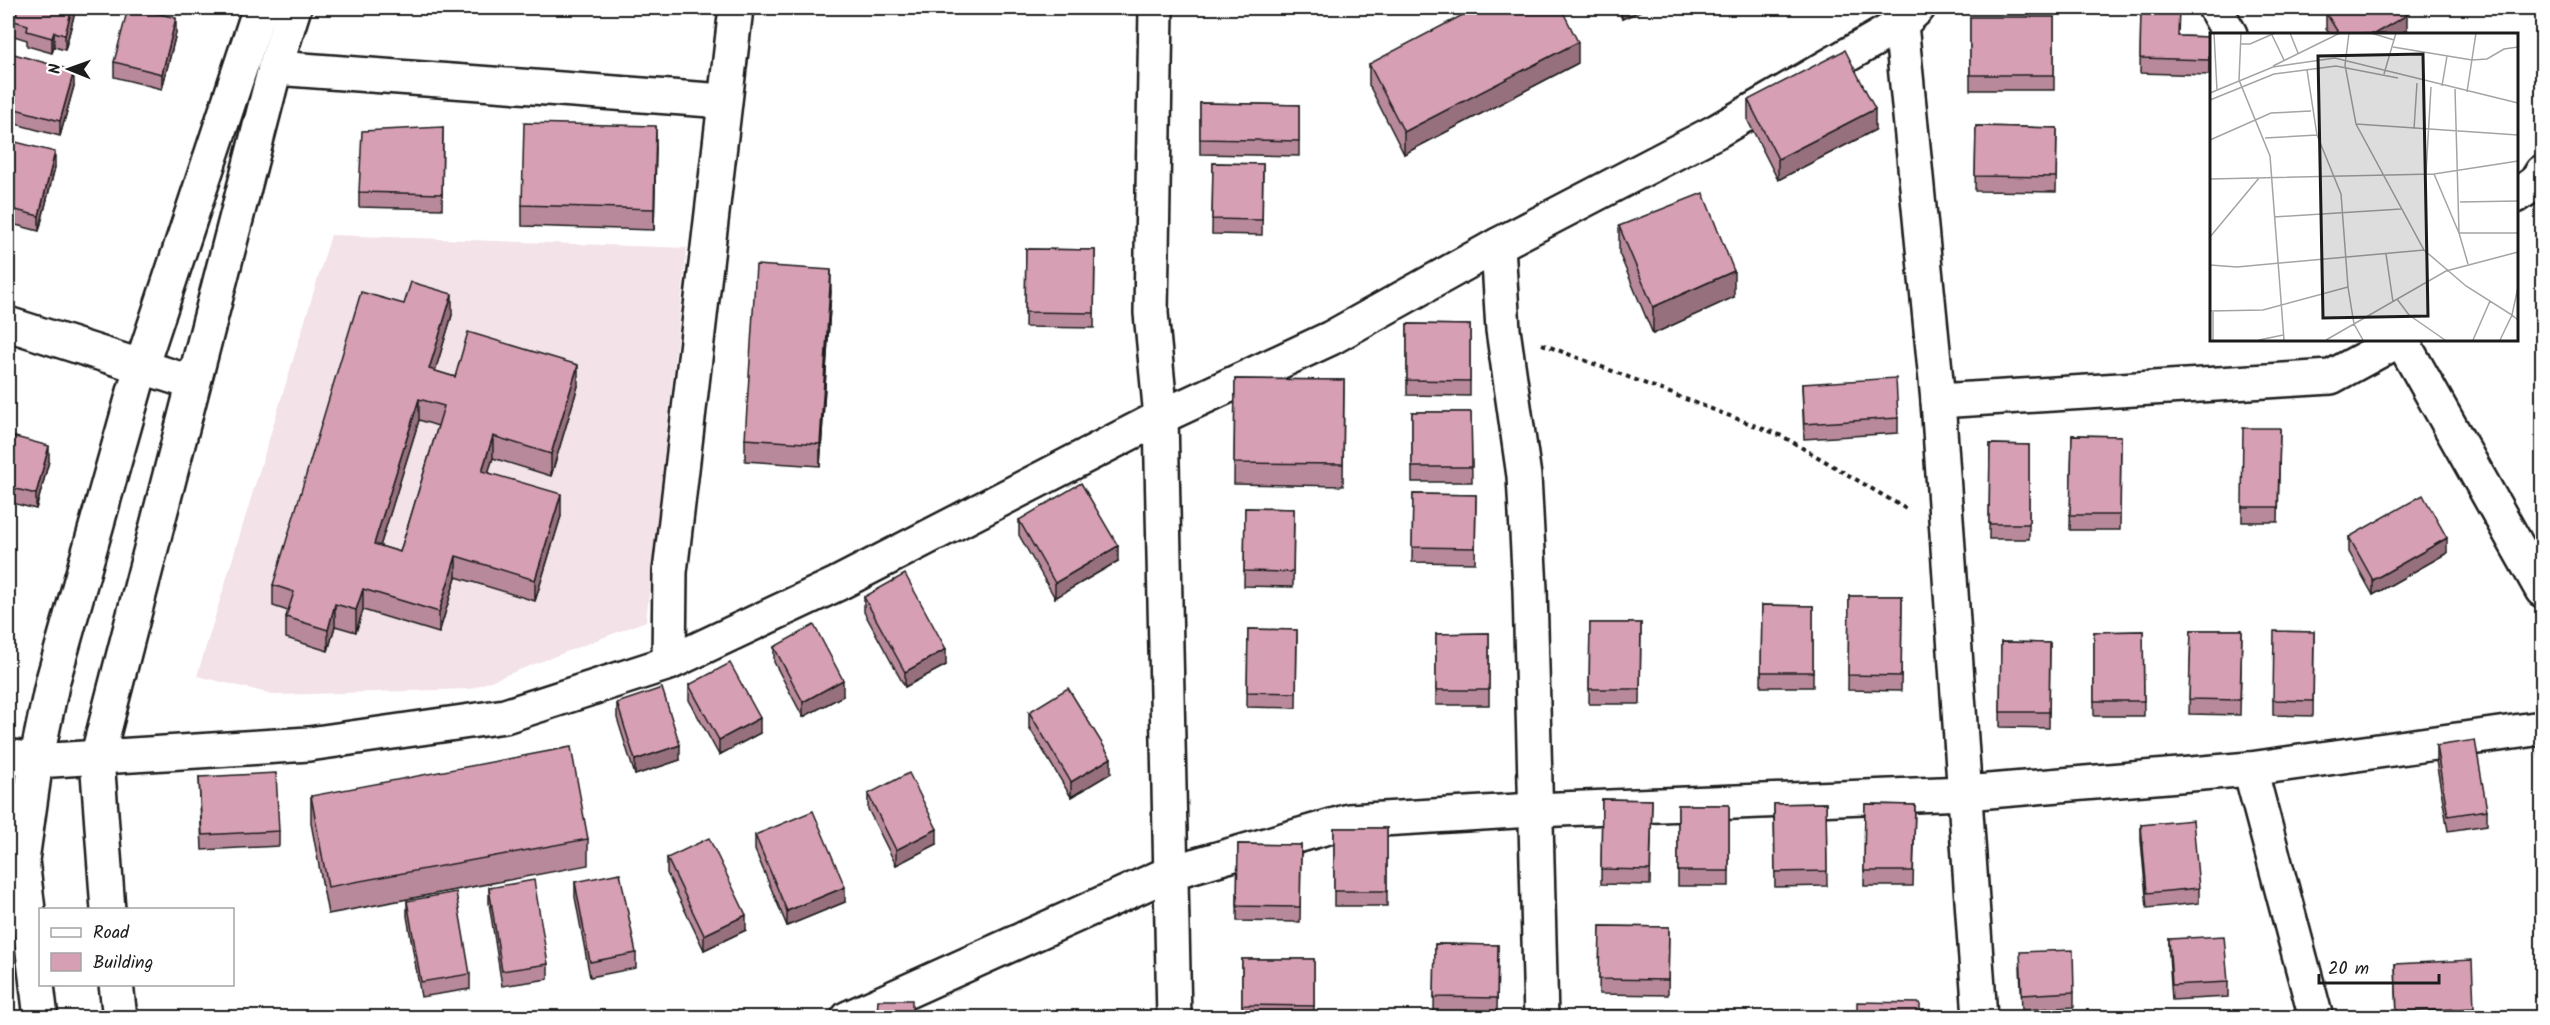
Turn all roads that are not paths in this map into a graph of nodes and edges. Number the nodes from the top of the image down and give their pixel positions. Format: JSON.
{"nodes":[{"id":1,"x":260,"y":8,"type":"edge"},
{"id":2,"x":294,"y":8,"type":"edge"},
{"id":3,"x":736,"y":8,"type":"edge"},
{"id":4,"x":1156,"y":8,"type":"edge"},
{"id":5,"x":2215,"y":8,"type":"edge"},
{"id":6,"x":1909,"y":16,"type":"edge"},
{"id":7,"x":2229,"y":33,"type":"edge"},
{"id":8,"x":275,"y":68,"type":"junction"},
{"id":9,"x":724,"y":101,"type":"junction"},
{"id":10,"x":2542,"y":172,"type":"edge"},
{"id":11,"x":2517,"y":195,"type":"edge"},
{"id":12,"x":1498,"y":245,"type":"junction"},
{"id":13,"x":8,"y":324,"type":"edge"},
{"id":14,"x":2399,"y":340,"type":"edge"},
{"id":15,"x":2402,"y":340,"type":"edge"},
{"id":16,"x":141,"y":367,"type":"junction"},
{"id":17,"x":193,"y":383,"type":"junction"},
{"id":18,"x":1938,"y":401,"type":"junction"},
{"id":19,"x":1161,"y":417,"type":"junction"},
{"id":20,"x":2542,"y":590,"type":"edge"},
{"id":21,"x":669,"y":663,"type":"junction"},
{"id":22,"x":2542,"y":728,"type":"edge"},
{"id":23,"x":22,"y":759,"type":"edge"},
{"id":24,"x":97,"y":759,"type":"junction"},
{"id":25,"x":2250,"y":769,"type":"junction"},
{"id":26,"x":1965,"y":793,"type":"junction"},
{"id":27,"x":1533,"y":810,"type":"junction"},
{"id":28,"x":1172,"y":873,"type":"junction"},
{"id":29,"x":108,"y":908,"type":"edge"},
{"id":30,"x":116,"y":986,"type":"edge"},
{"id":31,"x":40,"y":1017,"type":"edge"},
{"id":32,"x":120,"y":1017,"type":"edge"},
{"id":33,"x":848,"y":1017,"type":"edge"},
{"id":34,"x":1174,"y":1017,"type":"edge"},
{"id":35,"x":1541,"y":1017,"type":"edge"},
{"id":36,"x":1980,"y":1017,"type":"edge"},
{"id":37,"x":2316,"y":1017,"type":"edge"}],
"edges":[{"from":1,"to":16,"type":"street"},
{"from":2,"to":8,"type":"street"},
{"from":3,"to":9,"type":"street"},
{"from":4,"to":19,"type":"street"},
{"from":5,"to":7,"type":"street"},
{"from":6,"to":12,"type":"street"},
{"from":6,"to":18,"type":"street"},
{"from":8,"to":9,"type":"street"},
{"from":8,"to":17,"type":"street"},
{"from":9,"to":21,"type":"street"},
{"from":10,"to":11,"type":"street"},
{"from":12,"to":19,"type":"street"},
{"from":12,"to":27,"type":"street"},
{"from":13,"to":16,"type":"street"},
{"from":14,"to":18,"type":"street"},
{"from":15,"to":20,"type":"street"},
{"from":16,"to":17,"type":"street"},
{"from":16,"to":23,"type":"street"},
{"from":17,"to":24,"type":"street"},
{"from":18,"to":26,"type":"street"},
{"from":19,"to":21,"type":"street"},
{"from":19,"to":28,"type":"street"},
{"from":21,"to":24,"type":"street"},
{"from":22,"to":25,"type":"street"},
{"from":23,"to":24,"type":"street"},
{"from":23,"to":31,"type":"street"},
{"from":24,"to":29,"type":"street"},
{"from":25,"to":26,"type":"street"},
{"from":25,"to":37,"type":"street"},
{"from":26,"to":27,"type":"street"},
{"from":26,"to":36,"type":"street"},
{"from":27,"to":28,"type":"street"},
{"from":27,"to":35,"type":"street"},
{"from":28,"to":33,"type":"street"},
{"from":28,"to":34,"type":"street"},
{"from":30,"to":32,"type":"street"}]}
